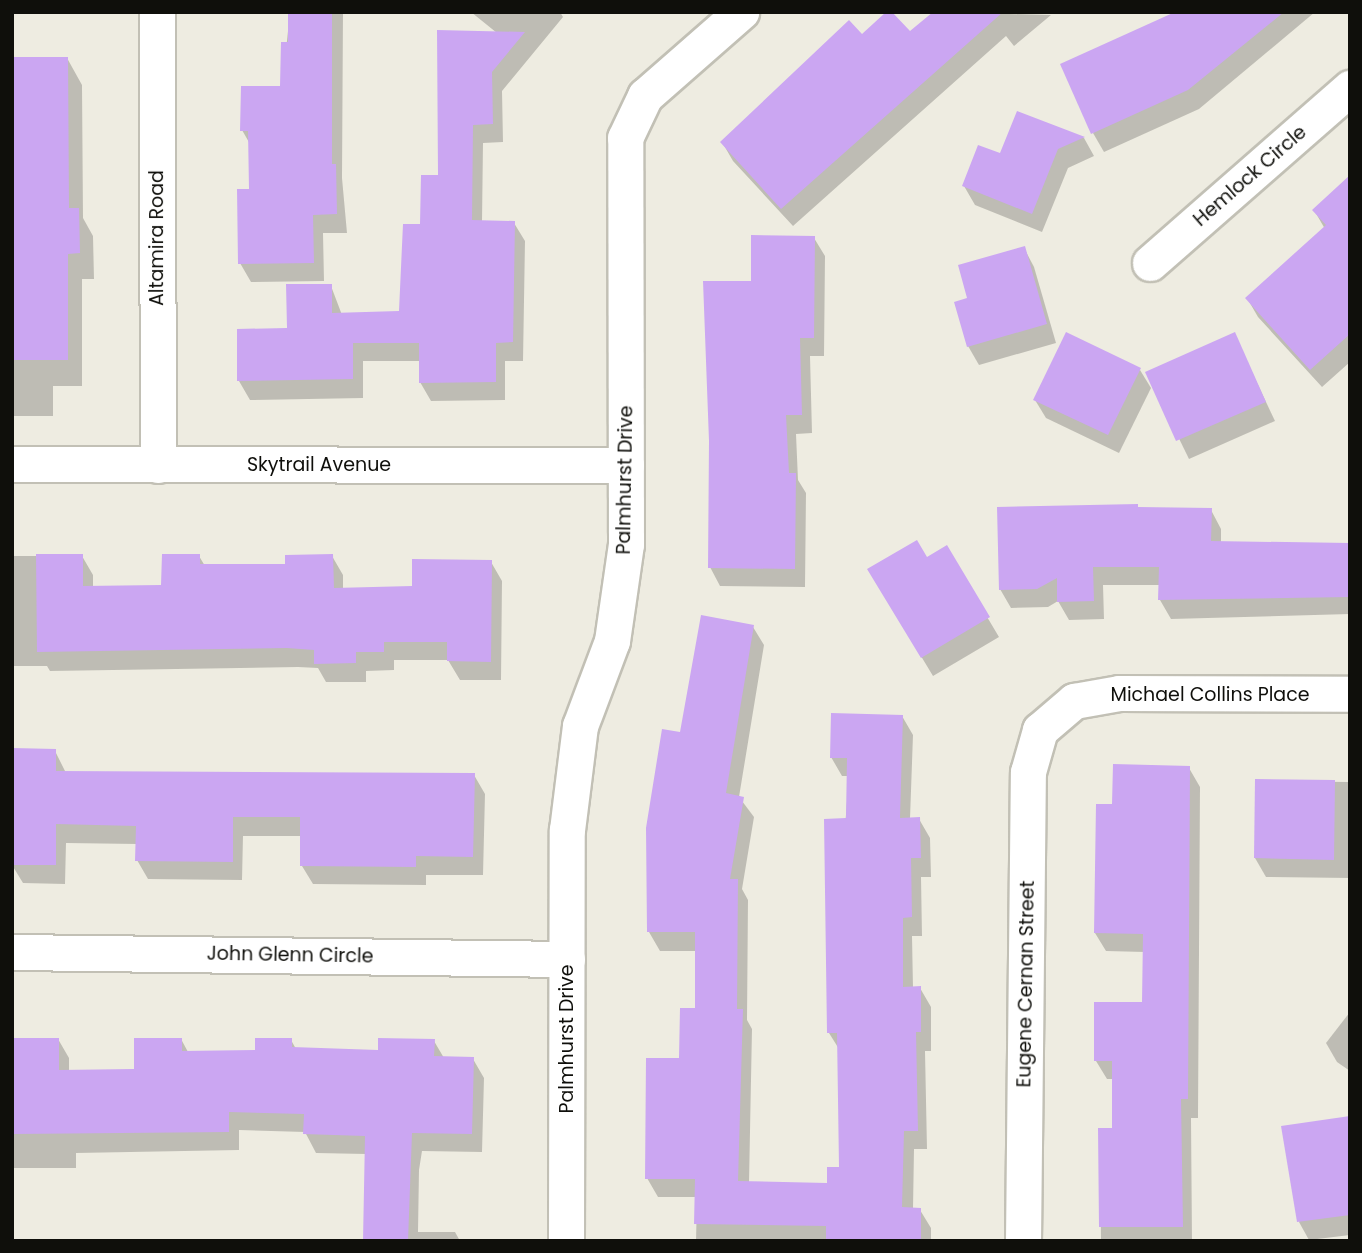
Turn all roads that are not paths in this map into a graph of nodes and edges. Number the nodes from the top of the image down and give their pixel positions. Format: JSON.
{"nodes":[{"id":1,"x":157,"y":12,"type":"edge"},
{"id":2,"x":741,"y":12,"type":"edge"},
{"id":3,"x":1350,"y":88,"type":"edge"},
{"id":4,"x":1150,"y":263,"type":"dead end"},
{"id":5,"x":12,"y":464,"type":"edge"},
{"id":6,"x":158,"y":465,"type":"junction"},
{"id":7,"x":626,"y":465,"type":"junction"},
{"id":8,"x":1350,"y":694,"type":"edge"},
{"id":9,"x":1040,"y":730,"type":"joint"},
{"id":10,"x":12,"y":952,"type":"edge"},
{"id":11,"x":567,"y":959,"type":"junction"},
{"id":12,"x":566,"y":1241,"type":"edge"},
{"id":13,"x":1023,"y":1241,"type":"edge"}],
"edges":[{"from":1,"to":6,"type":"street","name":"Altamira Road"},
{"from":2,"to":7,"type":"street","name":"Palmhurst Drive"},
{"from":3,"to":4,"type":"street","name":"Hemlock Circle"},
{"from":5,"to":6,"type":"street","name":"Skytrail Avenue"},
{"from":6,"to":7,"type":"street","name":"Skytrail Avenue"},
{"from":7,"to":11,"type":"street","name":"Palmhurst Drive"},
{"from":8,"to":9,"type":"street","name":"Michael Collins Place"},
{"from":9,"to":13,"type":"street","name":"Eugene Cernan Street"},
{"from":10,"to":11,"type":"street","name":"John Glenn Circle"},
{"from":11,"to":12,"type":"street","name":"Palmhurst Drive"}]}
